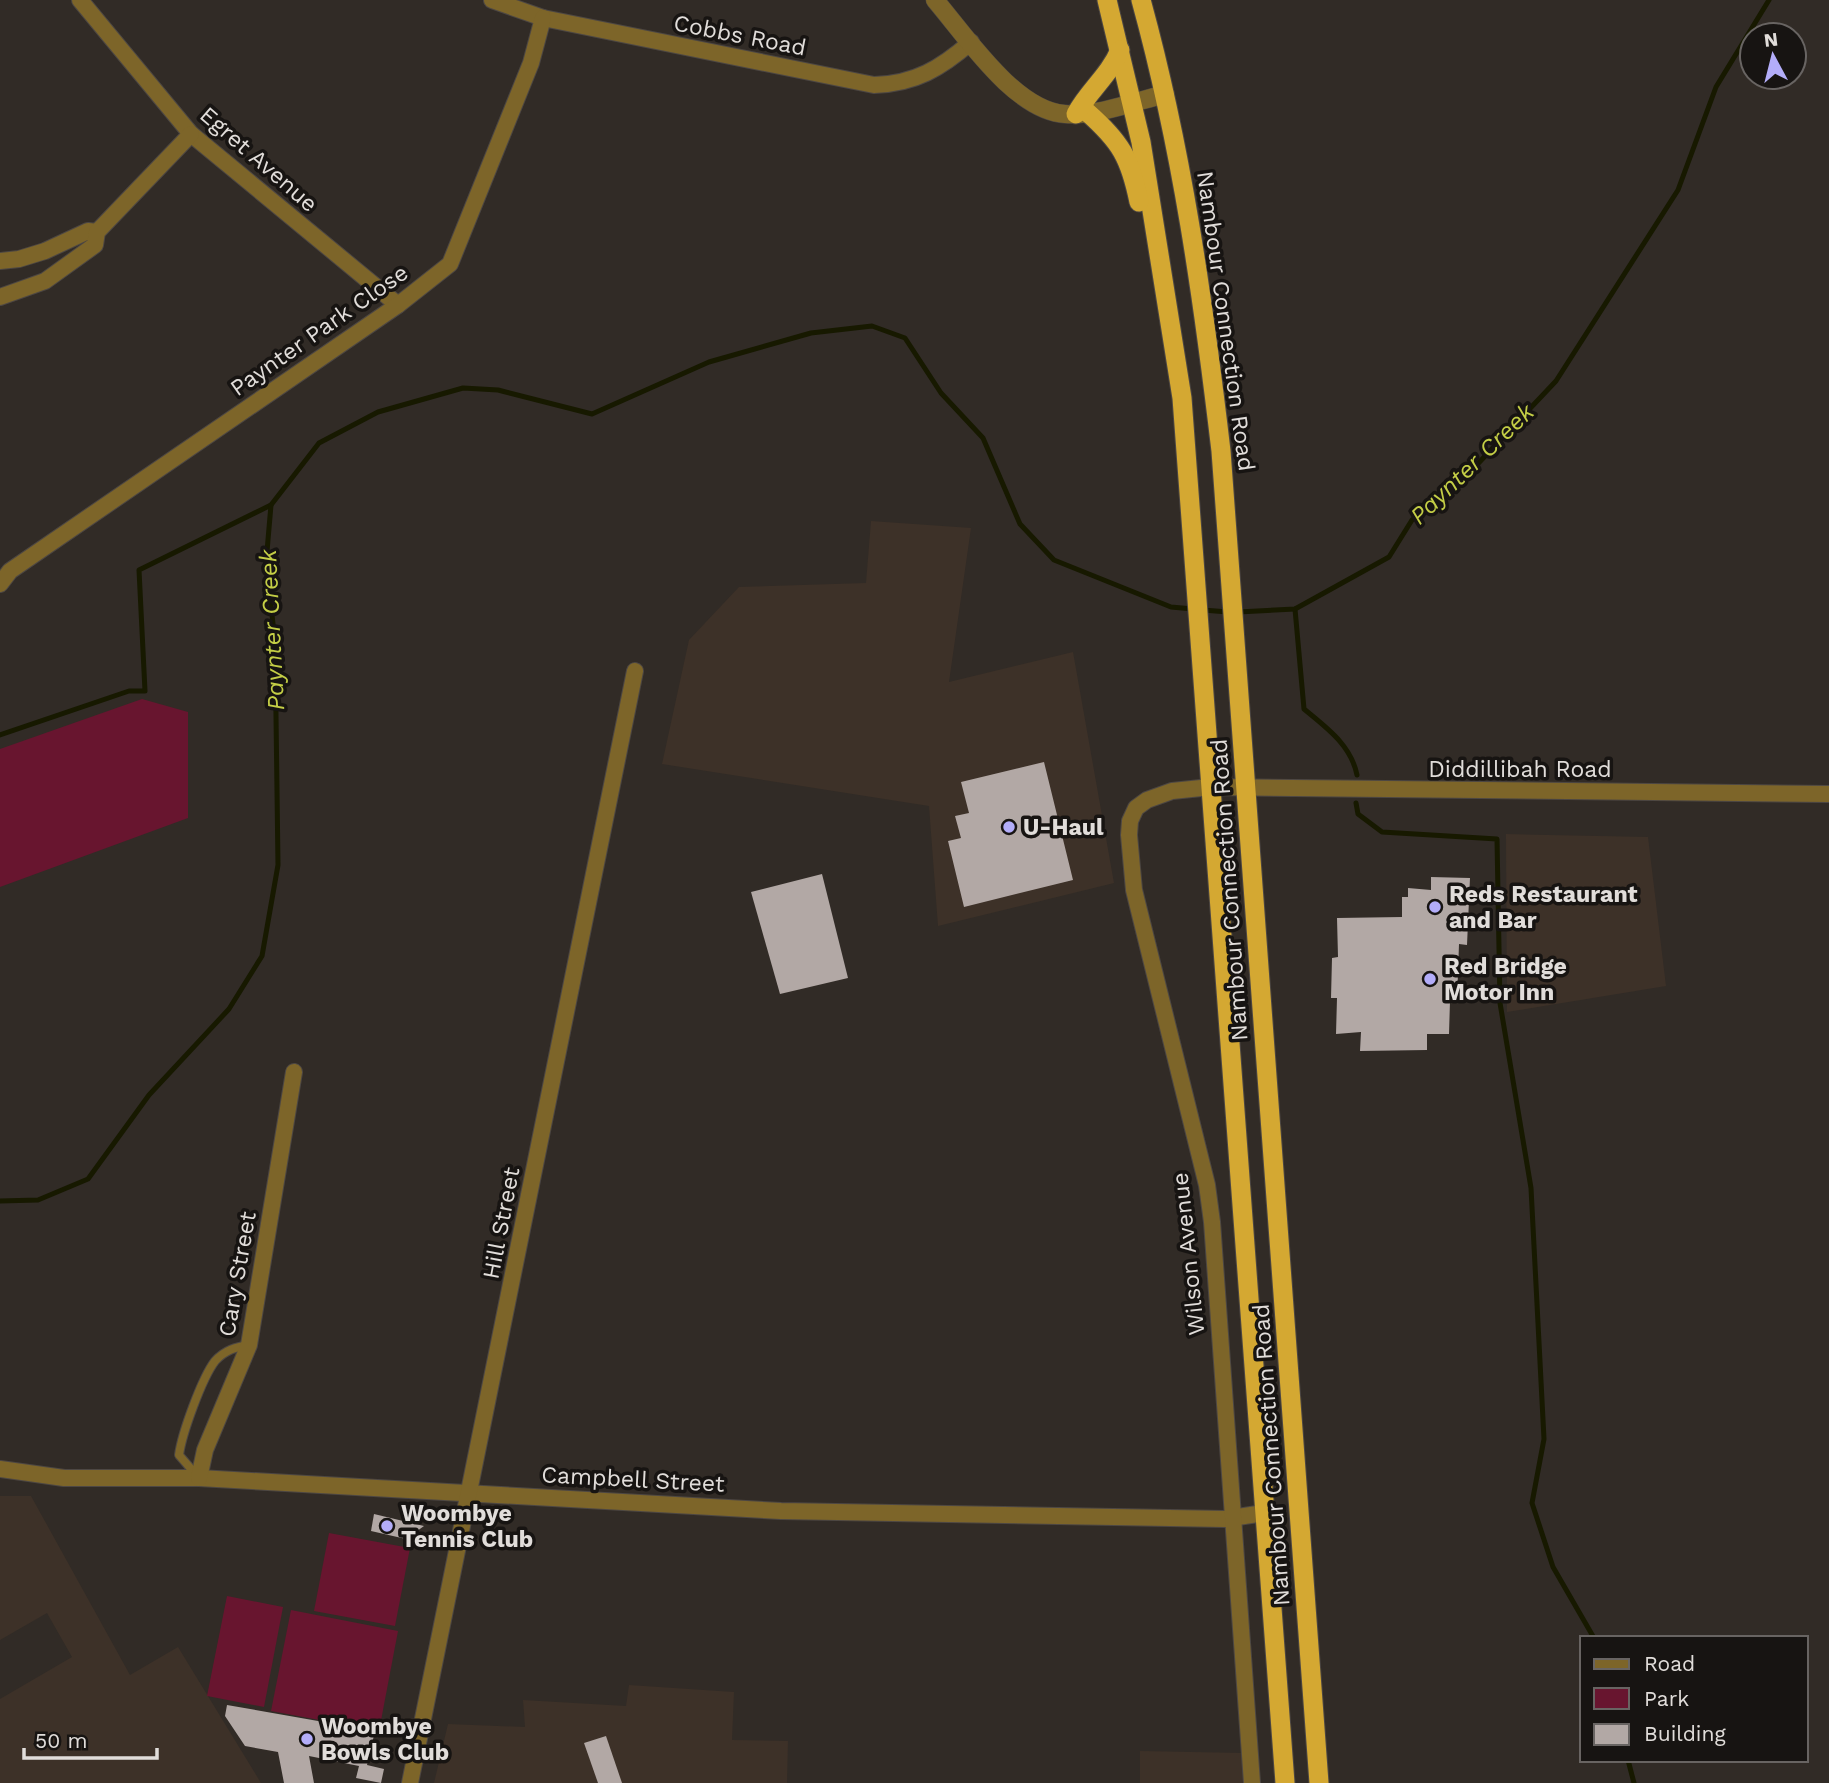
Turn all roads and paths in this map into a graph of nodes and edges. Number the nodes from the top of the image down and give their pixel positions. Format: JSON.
{"nodes":[{"id":1,"x":80,"y":0,"type":"edge"},
{"id":2,"x":492,"y":0,"type":"edge"},
{"id":3,"x":935,"y":0,"type":"edge"},
{"id":4,"x":1107,"y":0,"type":"edge"},
{"id":5,"x":1141,"y":0,"type":"edge"},
{"id":6,"x":543,"y":18,"type":"junction"},
{"id":7,"x":971,"y":42,"type":"junction"},
{"id":8,"x":1120,"y":50,"type":"junction"},
{"id":9,"x":1165,"y":94,"type":"junction"},
{"id":10,"x":1133,"y":102,"type":"junction"},
{"id":11,"x":1082,"y":113,"type":"junction"},
{"id":12,"x":191,"y":134,"type":"junction"},
{"id":13,"x":97,"y":232,"type":"junction"},
{"id":14,"x":0,"y":261,"type":"edge"},
{"id":15,"x":1165,"y":276,"type":"junction"},
{"id":16,"x":0,"y":297,"type":"edge"},
{"id":17,"x":398,"y":306,"type":"junction"},
{"id":18,"x":3,"y":573,"type":"edge"},
{"id":19,"x":635,"y":671,"type":"dead end"},
{"id":20,"x":1211,"y":787,"type":"junction"},
{"id":21,"x":1246,"y":788,"type":"junction"},
{"id":22,"x":1829,"y":794,"type":"edge"},
{"id":23,"x":294,"y":1072,"type":"dead end"},
{"id":24,"x":249,"y":1345,"type":"junction"},
{"id":25,"x":0,"y":1469,"type":"edge"},
{"id":26,"x":199,"y":1478,"type":"junction"},
{"id":27,"x":472,"y":1492,"type":"junction"},
{"id":28,"x":1264,"y":1513,"type":"junction"},
{"id":29,"x":1233,"y":1518,"type":"junction"},
{"id":30,"x":1318,"y":1778,"type":"edge"},
{"id":31,"x":410,"y":1783,"type":"edge"},
{"id":32,"x":1252,"y":1783,"type":"edge"},
{"id":33,"x":1285,"y":1783,"type":"edge"}],
"edges":[{"from":1,"to":12,"type":"street","name":"Egret Avenue"},
{"from":2,"to":6,"type":"street","name":"Cobbs Road"},
{"from":3,"to":7,"type":"street"},
{"from":4,"to":8,"type":"highway","name":"Nambour Connection Road"},
{"from":5,"to":9,"type":"highway","name":"Nambour Connection Road"},
{"from":6,"to":7,"type":"street","name":"Cobbs Road"},
{"from":6,"to":17,"type":"street","name":"Paynter Park Close"},
{"from":7,"to":11,"type":"street"},
{"from":8,"to":10,"type":"highway","name":"Nambour Connection Road"},
{"from":8,"to":11,"type":"highway"},
{"from":9,"to":10,"type":"street"},
{"from":9,"to":21,"type":"highway","name":"Nambour Connection Road"},
{"from":10,"to":11,"type":"street"},
{"from":10,"to":15,"type":"highway","name":"Nambour Connection Road"},
{"from":11,"to":15,"type":"highway"},
{"from":12,"to":13,"type":"street"},
{"from":12,"to":17,"type":"street","name":"Egret Avenue"},
{"from":13,"to":14,"type":"street"},
{"from":13,"to":16,"type":"street"},
{"from":15,"to":20,"type":"highway","name":"Nambour Connection Road"},
{"from":17,"to":18,"type":"street","name":"Paynter Park Close"},
{"from":19,"to":27,"type":"street","name":"Hill Street"},
{"from":20,"to":21,"type":"street","name":"Diddillibah Road"},
{"from":20,"to":28,"type":"highway","name":"Nambour Connection Road"},
{"from":20,"to":29,"type":"street","name":"Wilson Avenue"},
{"from":21,"to":22,"type":"street","name":"Diddillibah Road"},
{"from":21,"to":30,"type":"highway","name":"Nambour Connection Road"},
{"from":23,"to":24,"type":"street","name":"Cary Street"},
{"from":24,"to":26,"type":"street","name":"Cary Street"},
{"from":24,"to":26,"type":"lane"},
{"from":25,"to":26,"type":"street","name":"Campbell Street"},
{"from":26,"to":27,"type":"street","name":"Campbell Street"},
{"from":27,"to":29,"type":"street","name":"Campbell Street"},
{"from":27,"to":31,"type":"street","name":"Hill Street"},
{"from":28,"to":29,"type":"street","name":"Campbell Street"},
{"from":28,"to":33,"type":"highway","name":"Nambour Connection Road"},
{"from":29,"to":32,"type":"street","name":"Wilson Avenue"}]}
